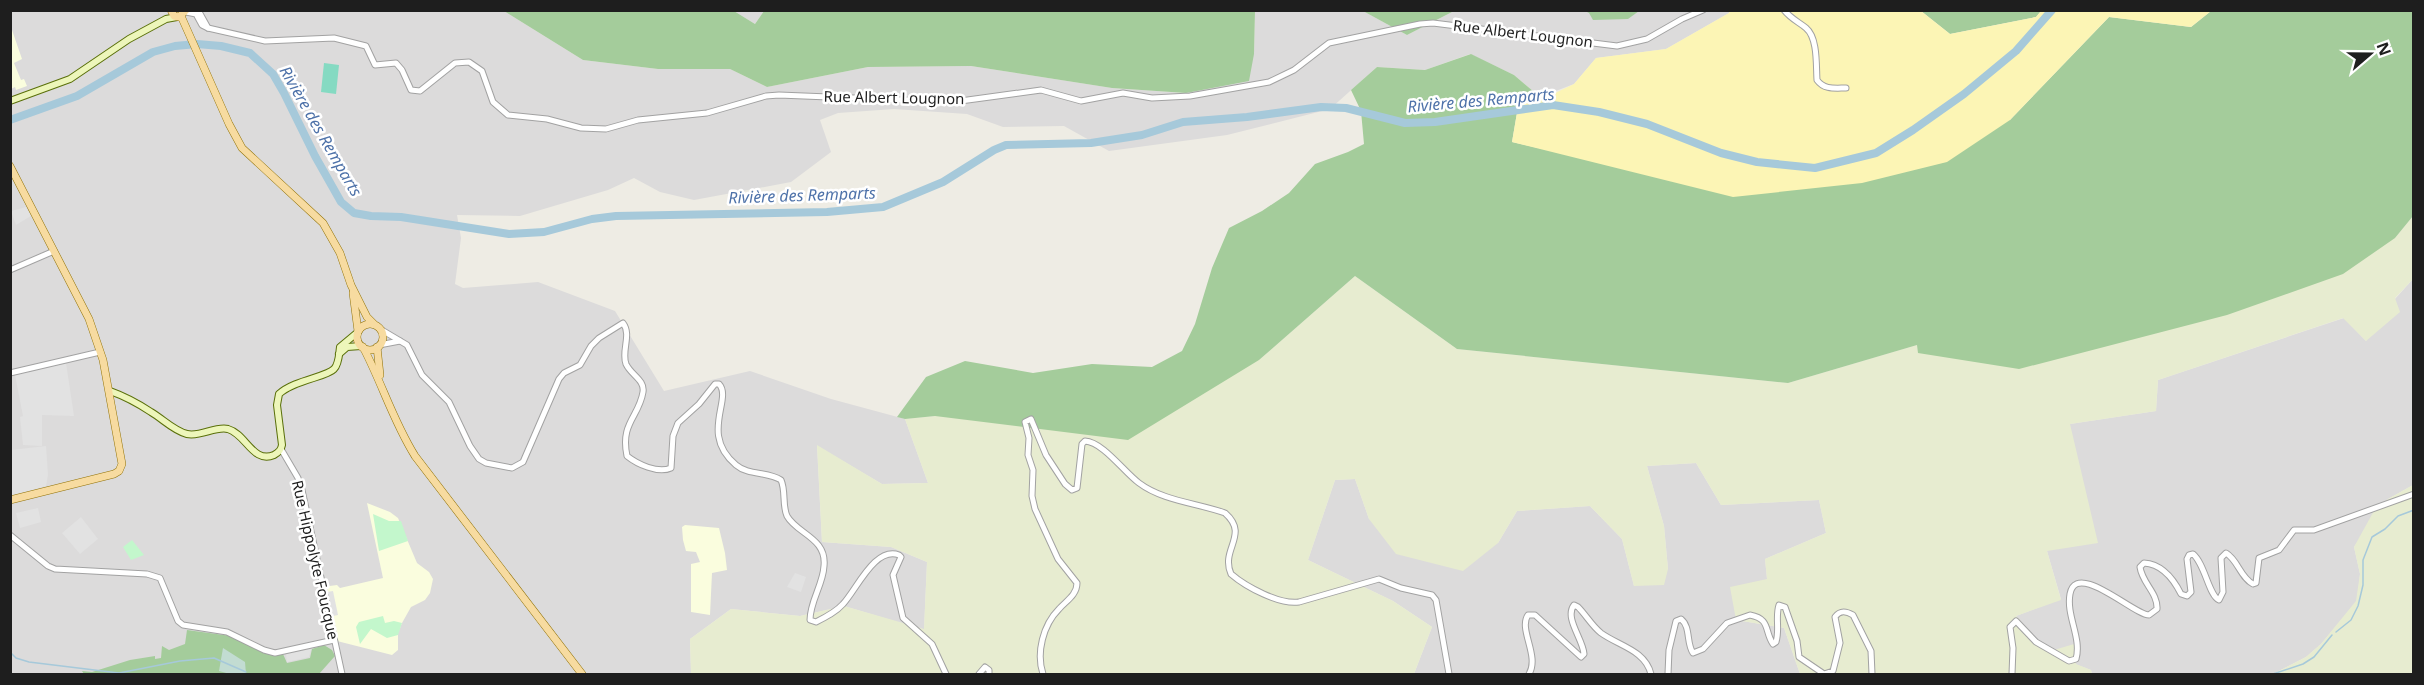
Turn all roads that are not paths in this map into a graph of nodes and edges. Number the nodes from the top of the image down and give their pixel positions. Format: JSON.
{"nodes":[{"id":1,"x":170,"y":10,"type":"edge"},
{"id":2,"x":198,"y":10,"type":"edge"},
{"id":3,"x":1703,"y":10,"type":"edge"},
{"id":4,"x":1784,"y":10,"type":"edge"},
{"id":5,"x":182,"y":14,"type":"edge"},
{"id":6,"x":166,"y":19,"type":"junction"},
{"id":7,"x":208,"y":28,"type":"junction"},
{"id":8,"x":1846,"y":88,"type":"dead end"},
{"id":9,"x":10,"y":101,"type":"edge"},
{"id":10,"x":10,"y":166,"type":"edge"},
{"id":11,"x":54,"y":251,"type":"junction"},
{"id":12,"x":10,"y":270,"type":"edge"},
{"id":13,"x":351,"y":285,"type":"junction"},
{"id":14,"x":377,"y":327,"type":"junction"},
{"id":15,"x":358,"y":332,"type":"junction"},
{"id":16,"x":402,"y":340,"type":"junction"},
{"id":17,"x":362,"y":346,"type":"junction"},
{"id":18,"x":378,"y":346,"type":"junction"},
{"id":19,"x":100,"y":351,"type":"junction"},
{"id":20,"x":339,"y":354,"type":"junction"},
{"id":21,"x":10,"y":373,"type":"edge"},
{"id":22,"x":382,"y":389,"type":"junction"},
{"id":23,"x":110,"y":391,"type":"junction"},
{"id":24,"x":281,"y":449,"type":"junction"},
{"id":25,"x":2414,"y":494,"type":"edge"},
{"id":26,"x":10,"y":500,"type":"edge"},
{"id":27,"x":10,"y":536,"type":"edge"},
{"id":28,"x":334,"y":640,"type":"junction"},
{"id":29,"x":342,"y":675,"type":"edge"},
{"id":30,"x":582,"y":675,"type":"edge"},
{"id":31,"x":946,"y":675,"type":"edge"},
{"id":32,"x":980,"y":675,"type":"edge"},
{"id":33,"x":989,"y":675,"type":"edge"},
{"id":34,"x":1043,"y":675,"type":"edge"},
{"id":35,"x":1449,"y":675,"type":"edge"},
{"id":36,"x":1529,"y":675,"type":"edge"},
{"id":37,"x":1651,"y":675,"type":"edge"},
{"id":38,"x":1668,"y":675,"type":"edge"},
{"id":39,"x":1872,"y":675,"type":"edge"},
{"id":40,"x":2012,"y":675,"type":"edge"}],
"edges":[{"from":1,"to":5,"type":"main road"},
{"from":1,"to":6,"type":"main road"},
{"from":2,"to":7,"type":"street"},
{"from":3,"to":7,"type":"street","name":"Rue Albert Lougnon"},
{"from":4,"to":8,"type":"street"},
{"from":5,"to":6,"type":"main road"},
{"from":5,"to":7,"type":"street","name":"Rue Albert Lougnon"},
{"from":5,"to":13,"type":"main road"},
{"from":6,"to":9,"type":"main road"},
{"from":10,"to":11,"type":"main road"},
{"from":11,"to":12,"type":"street"},
{"from":11,"to":19,"type":"main road"},
{"from":13,"to":14,"type":"main road"},
{"from":13,"to":15,"type":"main road"},
{"from":14,"to":15,"type":"main road"},
{"from":14,"to":16,"type":"street"},
{"from":14,"to":18,"type":"main road"},
{"from":15,"to":17,"type":"main road"},
{"from":15,"to":20,"type":"main road"},
{"from":16,"to":18,"type":"street"},
{"from":16,"to":31,"type":"street"},
{"from":17,"to":18,"type":"main road"},
{"from":17,"to":20,"type":"main road"},
{"from":17,"to":22,"type":"main road"},
{"from":18,"to":22,"type":"main road"},
{"from":19,"to":21,"type":"street"},
{"from":19,"to":23,"type":"main road"},
{"from":20,"to":24,"type":"main road"},
{"from":22,"to":30,"type":"main road"},
{"from":23,"to":24,"type":"main road"},
{"from":23,"to":26,"type":"main road"},
{"from":24,"to":28,"type":"street","name":"Rue Hippolyte Foucque"},
{"from":25,"to":40,"type":"street"},
{"from":27,"to":28,"type":"street"},
{"from":28,"to":29,"type":"street","name":"Rue Hippolyte Foucque"},
{"from":32,"to":33,"type":"street"},
{"from":34,"to":35,"type":"street"},
{"from":36,"to":37,"type":"street"},
{"from":38,"to":39,"type":"street"}]}
